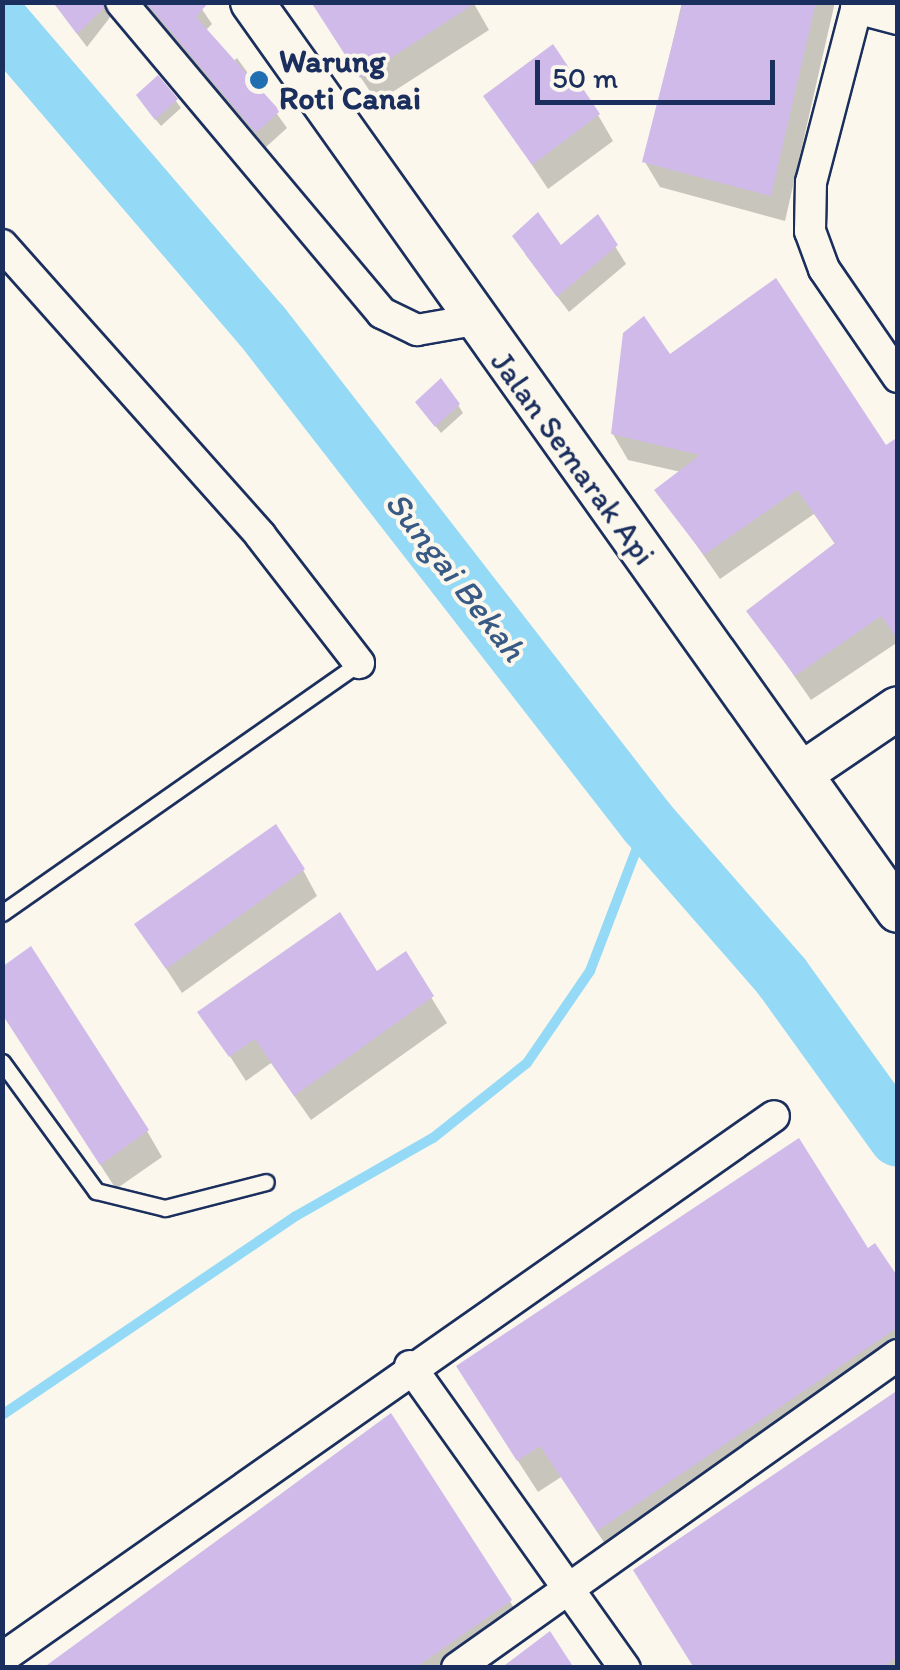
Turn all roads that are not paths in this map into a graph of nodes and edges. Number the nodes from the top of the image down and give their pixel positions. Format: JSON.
{"nodes":[{"id":1,"x":121,"y":2,"type":"edge"},
{"id":2,"x":252,"y":2,"type":"edge"},
{"id":3,"x":857,"y":5,"type":"edge"},
{"id":4,"x":898,"y":18,"type":"edge"},
{"id":5,"x":2,"y":246,"type":"edge"},
{"id":6,"x":474,"y":320,"type":"junction"},
{"id":7,"x":898,"y":377,"type":"edge"},
{"id":8,"x":360,"y":663,"type":"joint"},
{"id":9,"x":898,"y":708,"type":"edge"},
{"id":10,"x":801,"y":774,"type":"junction"},
{"id":11,"x":898,"y":911,"type":"edge"},
{"id":12,"x":2,"y":913,"type":"edge"},
{"id":13,"x":2,"y":1062,"type":"edge"},
{"id":14,"x":774,"y":1116,"type":"dead end"},
{"id":15,"x":266,"y":1182,"type":"dead end"},
{"id":16,"x":898,"y":1355,"type":"edge"},
{"id":17,"x":410,"y":1366,"type":"junction"},
{"id":18,"x":570,"y":1589,"type":"junction"},
{"id":19,"x":2,"y":1658,"type":"edge"},
{"id":20,"x":457,"y":1668,"type":"edge"},
{"id":21,"x":625,"y":1668,"type":"edge"}],
"edges":[{"from":1,"to":6,"type":"street"},
{"from":2,"to":6,"type":"street","name":"Jalan Semarak Api"},
{"from":3,"to":4,"type":"street"},
{"from":3,"to":7,"type":"street"},
{"from":5,"to":8,"type":"street"},
{"from":6,"to":10,"type":"street","name":"Jalan Semarak Api"},
{"from":8,"to":12,"type":"lane"},
{"from":9,"to":10,"type":"street"},
{"from":10,"to":11,"type":"street","name":"Jalan Semarak Api"},
{"from":13,"to":15,"type":"lane"},
{"from":14,"to":17,"type":"street"},
{"from":16,"to":18,"type":"street"},
{"from":17,"to":18,"type":"street"},
{"from":17,"to":19,"type":"street"},
{"from":18,"to":20,"type":"street"},
{"from":18,"to":21,"type":"street"}]}
